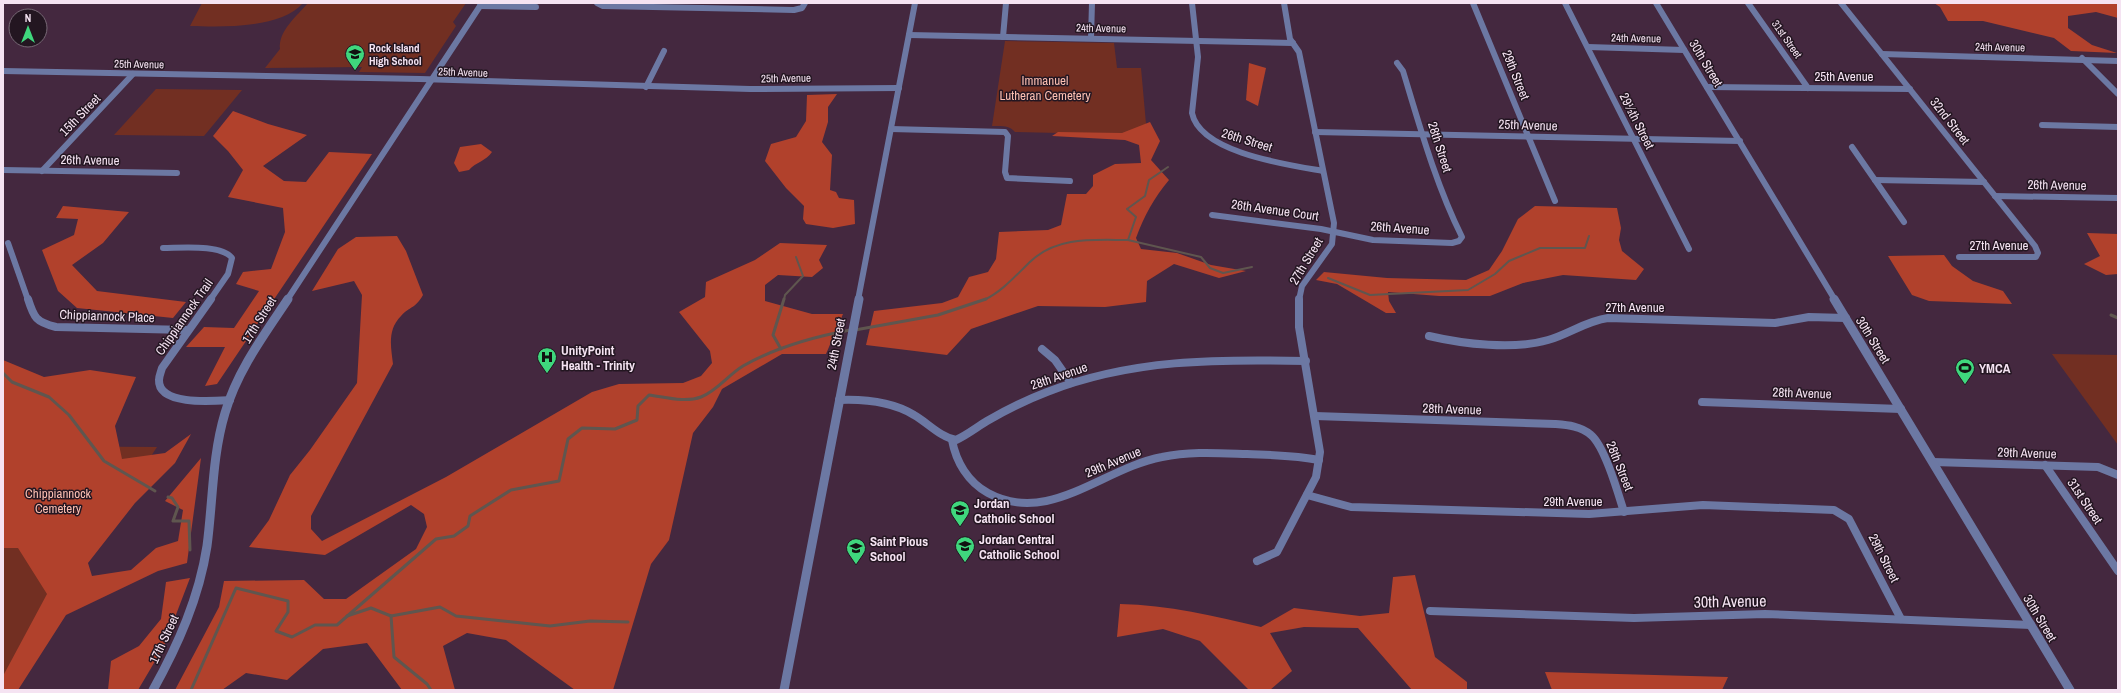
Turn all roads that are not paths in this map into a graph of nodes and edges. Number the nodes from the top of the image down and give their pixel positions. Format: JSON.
{"nodes":[{"id":1,"x":596,"y":3,"type":"edge"},
{"id":2,"x":805,"y":3,"type":"edge"},
{"id":3,"x":915,"y":3,"type":"edge"},
{"id":4,"x":1006,"y":3,"type":"edge"},
{"id":5,"x":1092,"y":3,"type":"edge"},
{"id":6,"x":1192,"y":3,"type":"edge"},
{"id":7,"x":1284,"y":3,"type":"edge"},
{"id":8,"x":1473,"y":3,"type":"edge"},
{"id":9,"x":1565,"y":3,"type":"edge"},
{"id":10,"x":1656,"y":3,"type":"edge"},
{"id":11,"x":1748,"y":3,"type":"edge"},
{"id":12,"x":1841,"y":3,"type":"edge"},
{"id":13,"x":481,"y":4,"type":"edge"},
{"id":14,"x":536,"y":7,"type":"dead end"},
{"id":15,"x":909,"y":35,"type":"junction"},
{"id":16,"x":1004,"y":37,"type":"junction"},
{"id":17,"x":1091,"y":38,"type":"junction"},
{"id":18,"x":1196,"y":40,"type":"junction"},
{"id":19,"x":1293,"y":43,"type":"junction"},
{"id":20,"x":1588,"y":47,"type":"junction"},
{"id":21,"x":1684,"y":50,"type":"junction"},
{"id":22,"x":664,"y":51,"type":"dead end"},
{"id":23,"x":1882,"y":54,"type":"junction"},
{"id":24,"x":2082,"y":58,"type":"junction"},
{"id":25,"x":2118,"y":60,"type":"edge"},
{"id":26,"x":1397,"y":63,"type":"dead end"},
{"id":27,"x":3,"y":71,"type":"edge"},
{"id":28,"x":134,"y":74,"type":"junction"},
{"id":29,"x":431,"y":81,"type":"junction"},
{"id":30,"x":1707,"y":86,"type":"junction"},
{"id":31,"x":646,"y":87,"type":"junction"},
{"id":32,"x":899,"y":88,"type":"junction"},
{"id":33,"x":1808,"y":88,"type":"junction"},
{"id":34,"x":1910,"y":89,"type":"junction"},
{"id":35,"x":2118,"y":94,"type":"edge"},
{"id":36,"x":2042,"y":125,"type":"dead end"},
{"id":37,"x":2118,"y":126,"type":"edge"},
{"id":38,"x":891,"y":129,"type":"junction"},
{"id":39,"x":1316,"y":132,"type":"junction"},
{"id":40,"x":1423,"y":135,"type":"junction"},
{"id":41,"x":1528,"y":137,"type":"junction"},
{"id":42,"x":1634,"y":139,"type":"junction"},
{"id":43,"x":1740,"y":141,"type":"junction"},
{"id":44,"x":1852,"y":147,"type":"dead end"},
{"id":45,"x":3,"y":170,"type":"edge"},
{"id":46,"x":42,"y":171,"type":"junction"},
{"id":47,"x":1323,"y":171,"type":"junction"},
{"id":48,"x":177,"y":173,"type":"dead end"},
{"id":49,"x":1875,"y":180,"type":"junction"},
{"id":50,"x":1070,"y":181,"type":"dead end"},
{"id":51,"x":1984,"y":182,"type":"junction"},
{"id":52,"x":1995,"y":196,"type":"junction"},
{"id":53,"x":2118,"y":198,"type":"edge"},
{"id":54,"x":1555,"y":201,"type":"dead end"},
{"id":55,"x":1212,"y":215,"type":"dead end"},
{"id":56,"x":1904,"y":222,"type":"dead end"},
{"id":57,"x":1334,"y":231,"type":"junction"},
{"id":58,"x":1462,"y":237,"type":"joint"},
{"id":59,"x":8,"y":243,"type":"dead end"},
{"id":60,"x":164,"y":248,"type":"dead end"},
{"id":61,"x":1689,"y":249,"type":"dead end"},
{"id":62,"x":2038,"y":255,"type":"joint"},
{"id":63,"x":1959,"y":257,"type":"dead end"},
{"id":64,"x":1846,"y":318,"type":"junction"},
{"id":65,"x":188,"y":330,"type":"junction"},
{"id":66,"x":1430,"y":336,"type":"dead end"},
{"id":67,"x":1042,"y":349,"type":"dead end"},
{"id":68,"x":1306,"y":361,"type":"junction"},
{"id":69,"x":1071,"y":383,"type":"junction"},
{"id":70,"x":230,"y":400,"type":"junction"},
{"id":71,"x":839,"y":400,"type":"junction"},
{"id":72,"x":1702,"y":402,"type":"dead end"},
{"id":73,"x":1901,"y":409,"type":"junction"},
{"id":74,"x":1315,"y":416,"type":"junction"},
{"id":75,"x":1588,"y":432,"type":"joint"},
{"id":76,"x":952,"y":440,"type":"junction"},
{"id":77,"x":1319,"y":460,"type":"junction"},
{"id":78,"x":1933,"y":462,"type":"junction"},
{"id":79,"x":2045,"y":465,"type":"junction"},
{"id":80,"x":2118,"y":476,"type":"edge"},
{"id":81,"x":1307,"y":495,"type":"junction"},
{"id":82,"x":1624,"y":512,"type":"junction"},
{"id":83,"x":1840,"y":512,"type":"joint"},
{"id":84,"x":1257,"y":560,"type":"dead end"},
{"id":85,"x":2118,"y":571,"type":"edge"},
{"id":86,"x":1430,"y":611,"type":"dead end"},
{"id":87,"x":1901,"y":619,"type":"junction"},
{"id":88,"x":2030,"y":625,"type":"junction"},
{"id":89,"x":153,"y":690,"type":"edge"},
{"id":90,"x":784,"y":690,"type":"edge"},
{"id":91,"x":2070,"y":690,"type":"edge"}],
"edges":[{"from":1,"to":2,"type":"street"},
{"from":3,"to":15,"type":"street","name":"24th Street"},
{"from":4,"to":16,"type":"street"},
{"from":5,"to":17,"type":"street"},
{"from":6,"to":18,"type":"street","name":"26th Street"},
{"from":7,"to":19,"type":"street","name":"27th Street"},
{"from":8,"to":41,"type":"street","name":"29th Street"},
{"from":9,"to":20,"type":"street","name":"29½th Street"},
{"from":10,"to":21,"type":"street","name":"30th Street"},
{"from":11,"to":33,"type":"street","name":"31st Street"},
{"from":12,"to":23,"type":"street","name":"32nd Street"},
{"from":13,"to":14,"type":"street"},
{"from":13,"to":29,"type":"street","name":"17th Street"},
{"from":15,"to":16,"type":"street","name":"24th Avenue"},
{"from":15,"to":32,"type":"street","name":"24th Street"},
{"from":16,"to":17,"type":"street","name":"24th Avenue"},
{"from":17,"to":18,"type":"street","name":"24th Avenue"},
{"from":18,"to":19,"type":"street","name":"24th Avenue"},
{"from":18,"to":47,"type":"street","name":"26th Street"},
{"from":19,"to":39,"type":"street","name":"27th Street"},
{"from":20,"to":21,"type":"street","name":"24th Avenue"},
{"from":20,"to":42,"type":"street","name":"29½th Street"},
{"from":21,"to":30,"type":"street","name":"30th Street"},
{"from":22,"to":31,"type":"street"},
{"from":23,"to":24,"type":"street","name":"24th Avenue"},
{"from":23,"to":34,"type":"street","name":"32nd Street"},
{"from":24,"to":25,"type":"street","name":"24th Avenue"},
{"from":24,"to":35,"type":"street"},
{"from":26,"to":40,"type":"street","name":"28th Street"},
{"from":27,"to":28,"type":"street","name":"25th Avenue"},
{"from":28,"to":29,"type":"street","name":"25th Avenue"},
{"from":28,"to":46,"type":"street","name":"15th Street"},
{"from":29,"to":31,"type":"street","name":"25th Avenue"},
{"from":29,"to":70,"type":"street","name":"17th Street"},
{"from":30,"to":33,"type":"street","name":"25th Avenue"},
{"from":30,"to":43,"type":"street","name":"30th Street"},
{"from":31,"to":32,"type":"street","name":"25th Avenue"},
{"from":32,"to":38,"type":"street","name":"24th Street"},
{"from":33,"to":34,"type":"street","name":"25th Avenue"},
{"from":34,"to":51,"type":"street","name":"32nd Street"},
{"from":36,"to":37,"type":"street"},
{"from":38,"to":50,"type":"street"},
{"from":38,"to":71,"type":"street","name":"24th Street"},
{"from":39,"to":40,"type":"street","name":"25th Avenue"},
{"from":39,"to":47,"type":"street","name":"27th Street"},
{"from":40,"to":41,"type":"street","name":"25th Avenue"},
{"from":40,"to":58,"type":"street","name":"28th Street"},
{"from":41,"to":42,"type":"street","name":"25th Avenue"},
{"from":41,"to":54,"type":"street","name":"29th Street"},
{"from":42,"to":43,"type":"street","name":"25th Avenue"},
{"from":42,"to":61,"type":"street","name":"29½th Street"},
{"from":43,"to":64,"type":"street","name":"30th Street"},
{"from":44,"to":49,"type":"street"},
{"from":45,"to":46,"type":"street","name":"26th Avenue"},
{"from":46,"to":48,"type":"street","name":"26th Avenue"},
{"from":47,"to":57,"type":"street","name":"27th Street"},
{"from":49,"to":51,"type":"street"},
{"from":49,"to":56,"type":"street"},
{"from":51,"to":52,"type":"street","name":"32nd Street"},
{"from":52,"to":53,"type":"street","name":"26th Avenue"},
{"from":52,"to":62,"type":"street","name":"32nd Street"},
{"from":55,"to":57,"type":"street","name":"26th Avenue Court"},
{"from":57,"to":58,"type":"street","name":"26th Avenue"},
{"from":57,"to":68,"type":"street","name":"27th Street"},
{"from":59,"to":65,"type":"street","name":"Chippiannock Place"},
{"from":60,"to":65,"type":"street","name":"Chippiannock Trail"},
{"from":62,"to":63,"type":"street","name":"27th Avenue"},
{"from":64,"to":66,"type":"street","name":"27th Avenue"},
{"from":64,"to":73,"type":"street","name":"30th Street"},
{"from":65,"to":70,"type":"street","name":"Chippiannock Trail"},
{"from":67,"to":69,"type":"street"},
{"from":68,"to":69,"type":"street","name":"28th Avenue"},
{"from":68,"to":74,"type":"street","name":"27th Street"},
{"from":69,"to":76,"type":"street","name":"28th Avenue"},
{"from":70,"to":89,"type":"street","name":"17th Street"},
{"from":71,"to":76,"type":"street"},
{"from":71,"to":90,"type":"street","name":"24th Street"},
{"from":72,"to":73,"type":"street","name":"28th Avenue"},
{"from":73,"to":78,"type":"street","name":"30th Street"},
{"from":74,"to":75,"type":"street","name":"28th Avenue"},
{"from":74,"to":77,"type":"street","name":"27th Street"},
{"from":75,"to":82,"type":"street","name":"28th Street"},
{"from":76,"to":77,"type":"street","name":"29th Avenue"},
{"from":77,"to":81,"type":"street","name":"27th Street"},
{"from":78,"to":79,"type":"street","name":"29th Avenue"},
{"from":78,"to":88,"type":"street","name":"30th Street"},
{"from":79,"to":80,"type":"street","name":"29th Avenue"},
{"from":79,"to":85,"type":"street","name":"31st Street"},
{"from":81,"to":82,"type":"street","name":"29th Avenue"},
{"from":81,"to":84,"type":"street","name":"27th Street"},
{"from":82,"to":83,"type":"street","name":"29th Avenue"},
{"from":83,"to":87,"type":"street","name":"29th Street"},
{"from":86,"to":87,"type":"street","name":"30th Avenue"},
{"from":87,"to":88,"type":"street","name":"30th Avenue"},
{"from":88,"to":91,"type":"street","name":"30th Street"}]}
